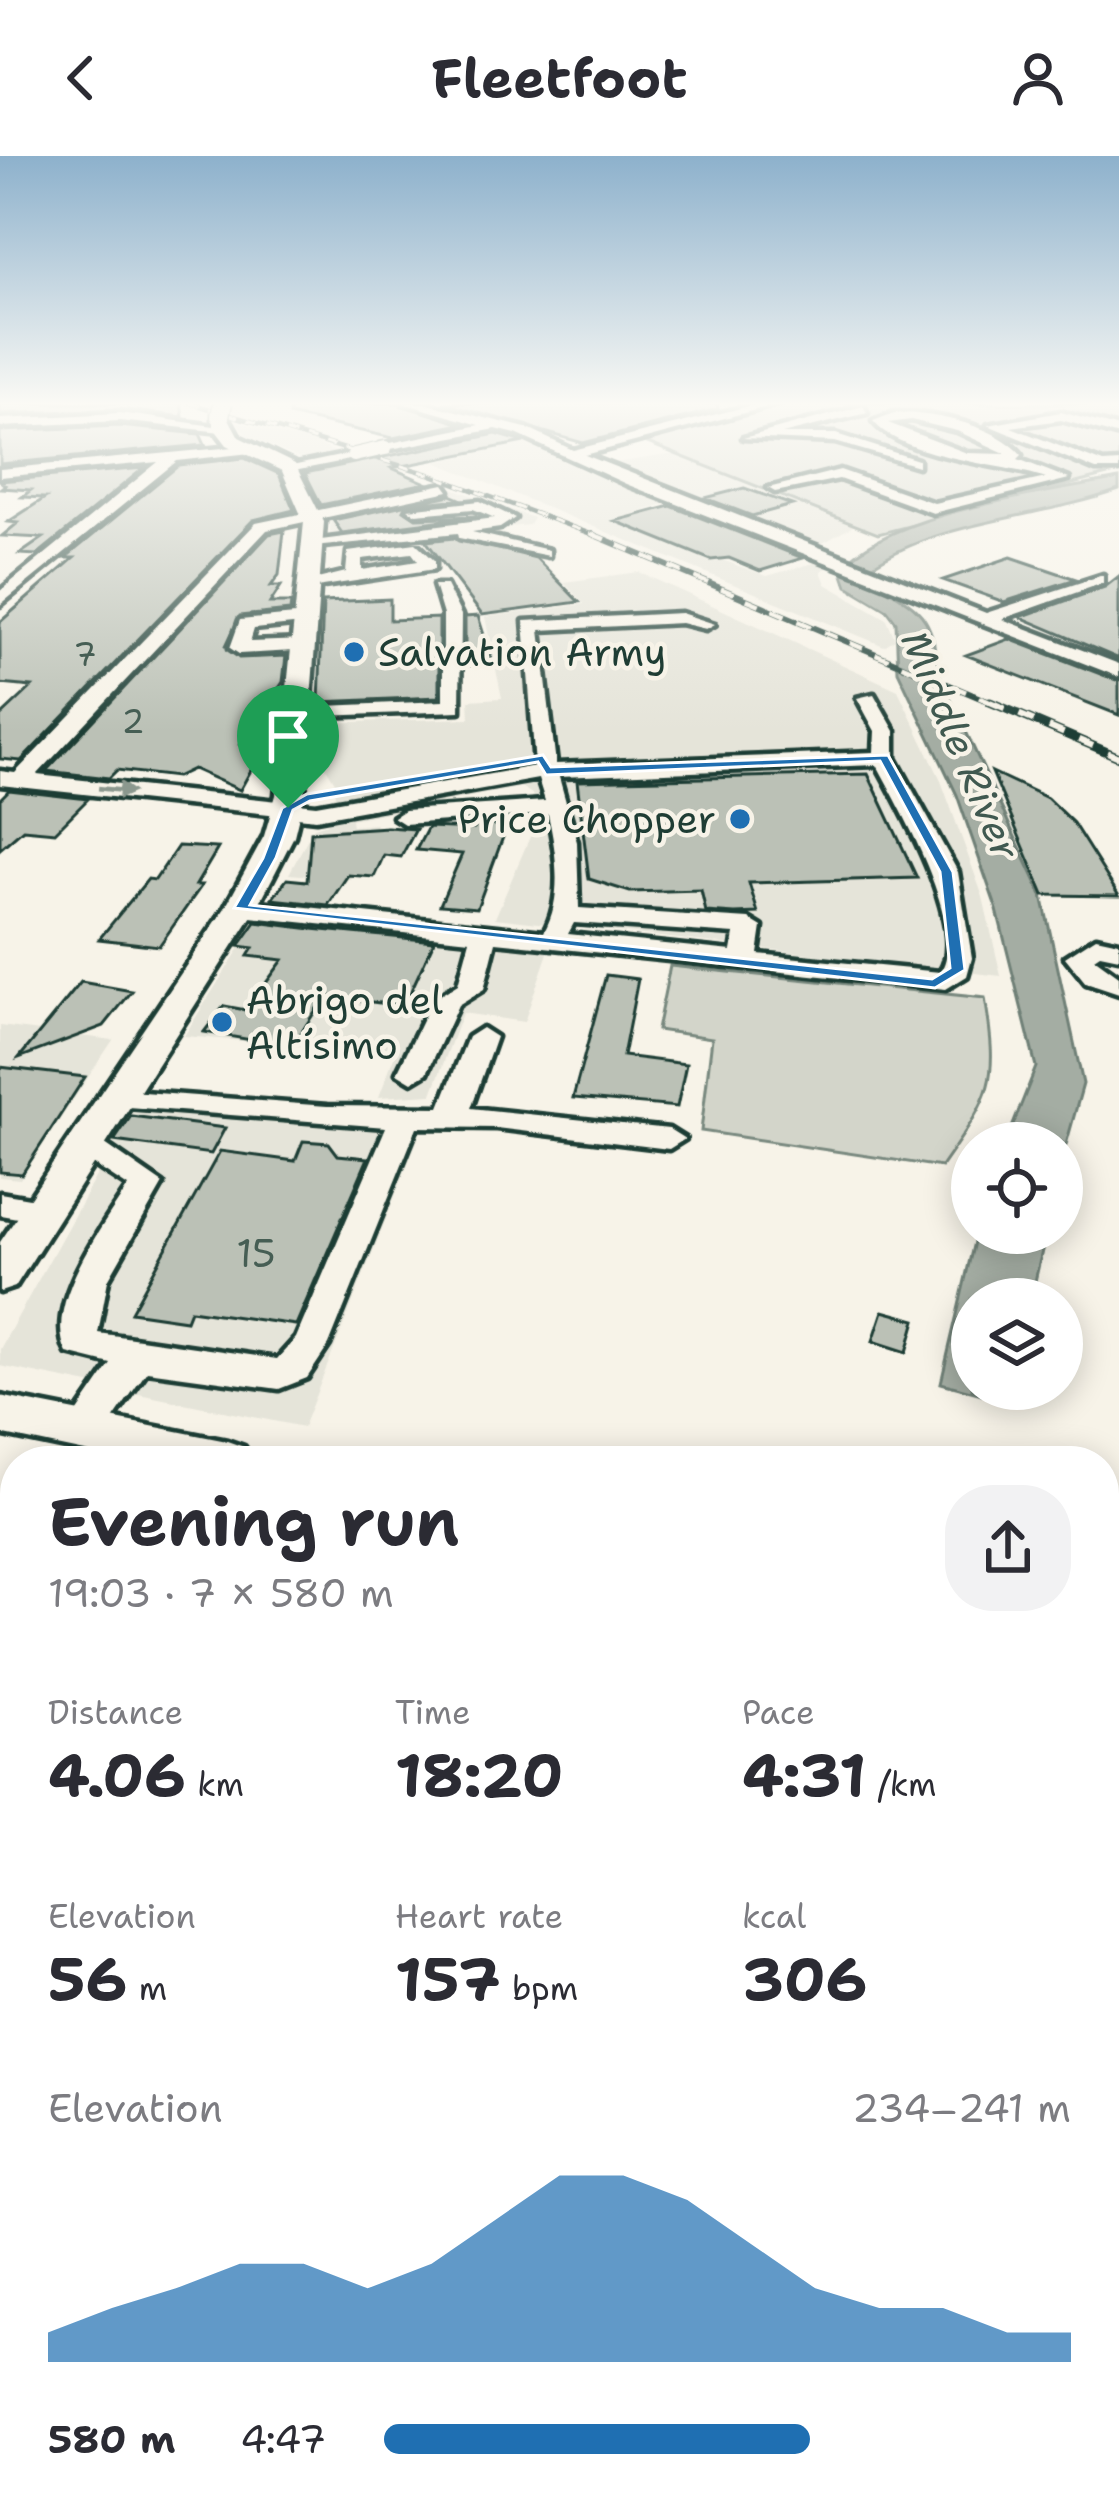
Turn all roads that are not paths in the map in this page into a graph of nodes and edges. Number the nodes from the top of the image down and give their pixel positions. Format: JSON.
{"nodes":[{"id":1,"x":106,"y":513,"type":"edge"},
{"id":2,"x":312,"y":513,"type":"edge"},
{"id":3,"x":371,"y":513,"type":"edge"},
{"id":4,"x":417,"y":513,"type":"edge"},
{"id":5,"x":497,"y":513,"type":"edge"},
{"id":6,"x":720,"y":513,"type":"edge"},
{"id":7,"x":320,"y":530,"type":"junction"},
{"id":8,"x":543,"y":553,"type":"dead end"},
{"id":9,"x":1097,"y":578,"type":"dead end"},
{"id":10,"x":322,"y":582,"type":"junction"},
{"id":11,"x":421,"y":590,"type":"junction"},
{"id":12,"x":0,"y":600,"type":"edge"},
{"id":13,"x":986,"y":619,"type":"junction"},
{"id":14,"x":706,"y":624,"type":"dead end"},
{"id":15,"x":1119,"y":671,"type":"edge"},
{"id":16,"x":867,"y":698,"type":"dead end"},
{"id":17,"x":301,"y":713,"type":"junction"},
{"id":18,"x":884,"y":758,"type":"junction"},
{"id":19,"x":545,"y":765,"type":"junction"},
{"id":20,"x":11,"y":779,"type":"edge"},
{"id":21,"x":351,"y":805,"type":"junction"},
{"id":22,"x":557,"y":807,"type":"junction"},
{"id":23,"x":288,"y":808,"type":"junction"},
{"id":24,"x":241,"y":908,"type":"junction"},
{"id":25,"x":565,"y":915,"type":"junction"},
{"id":26,"x":485,"y":934,"type":"junction"},
{"id":27,"x":551,"y":940,"type":"junction"},
{"id":28,"x":1119,"y":950,"type":"edge"},
{"id":29,"x":744,"y":962,"type":"junction"},
{"id":30,"x":1119,"y":986,"type":"edge"},
{"id":31,"x":482,"y":1037,"type":"dead end"},
{"id":32,"x":412,"y":1073,"type":"dead end"},
{"id":33,"x":115,"y":1096,"type":"junction"},
{"id":34,"x":406,"y":1116,"type":"junction"},
{"id":35,"x":452,"y":1117,"type":"junction"},
{"id":36,"x":669,"y":1139,"type":"dead end"},
{"id":37,"x":84,"y":1144,"type":"junction"},
{"id":38,"x":0,"y":1204,"type":"edge"},
{"id":39,"x":41,"y":1210,"type":"junction"},
{"id":40,"x":0,"y":1276,"type":"edge"},
{"id":41,"x":138,"y":1356,"type":"junction"},
{"id":42,"x":0,"y":1415,"type":"edge"},
{"id":43,"x":83,"y":1432,"type":"junction"},
{"id":44,"x":151,"y":1446,"type":"edge"}],
"edges":[{"from":1,"to":12,"type":"street"},
{"from":2,"to":7,"type":"main road"},
{"from":3,"to":7,"type":"street"},
{"from":4,"to":7,"type":"street"},
{"from":5,"to":7,"type":"street"},
{"from":6,"to":13,"type":"street"},
{"from":7,"to":8,"type":"street"},
{"from":7,"to":10,"type":"main road"},
{"from":7,"to":20,"type":"street"},
{"from":9,"to":13,"type":"street"},
{"from":10,"to":11,"type":"street"},
{"from":10,"to":11,"type":"street"},
{"from":10,"to":17,"type":"main road"},
{"from":11,"to":17,"type":"street"},
{"from":13,"to":15,"type":"street"},
{"from":14,"to":19,"type":"street"},
{"from":16,"to":18,"type":"street"},
{"from":17,"to":23,"type":"main road"},
{"from":18,"to":19,"type":"street"},
{"from":18,"to":29,"type":"street"},
{"from":19,"to":21,"type":"street"},
{"from":19,"to":22,"type":"street"},
{"from":19,"to":23,"type":"street"},
{"from":20,"to":23,"type":"street","one_way":true},
{"from":21,"to":22,"type":"street"},
{"from":21,"to":23,"type":"street"},
{"from":22,"to":25,"type":"street"},
{"from":23,"to":24,"type":"main road"},
{"from":24,"to":26,"type":"street"},
{"from":24,"to":33,"type":"main road"},
{"from":25,"to":27,"type":"street"},
{"from":25,"to":29,"type":"street"},
{"from":26,"to":27,"type":"street"},
{"from":26,"to":32,"type":"street"},
{"from":27,"to":29,"type":"street"},
{"from":28,"to":30,"type":"street"},
{"from":31,"to":35,"type":"street"},
{"from":33,"to":34,"type":"street"},
{"from":33,"to":37,"type":"main road"},
{"from":34,"to":35,"type":"street"},
{"from":34,"to":41,"type":"street"},
{"from":35,"to":36,"type":"street"},
{"from":37,"to":39,"type":"main road"},
{"from":37,"to":41,"type":"street"},
{"from":38,"to":39,"type":"street"},
{"from":39,"to":40,"type":"main road"},
{"from":41,"to":43,"type":"street"},
{"from":42,"to":43,"type":"main road"},
{"from":43,"to":44,"type":"main road"}]}
